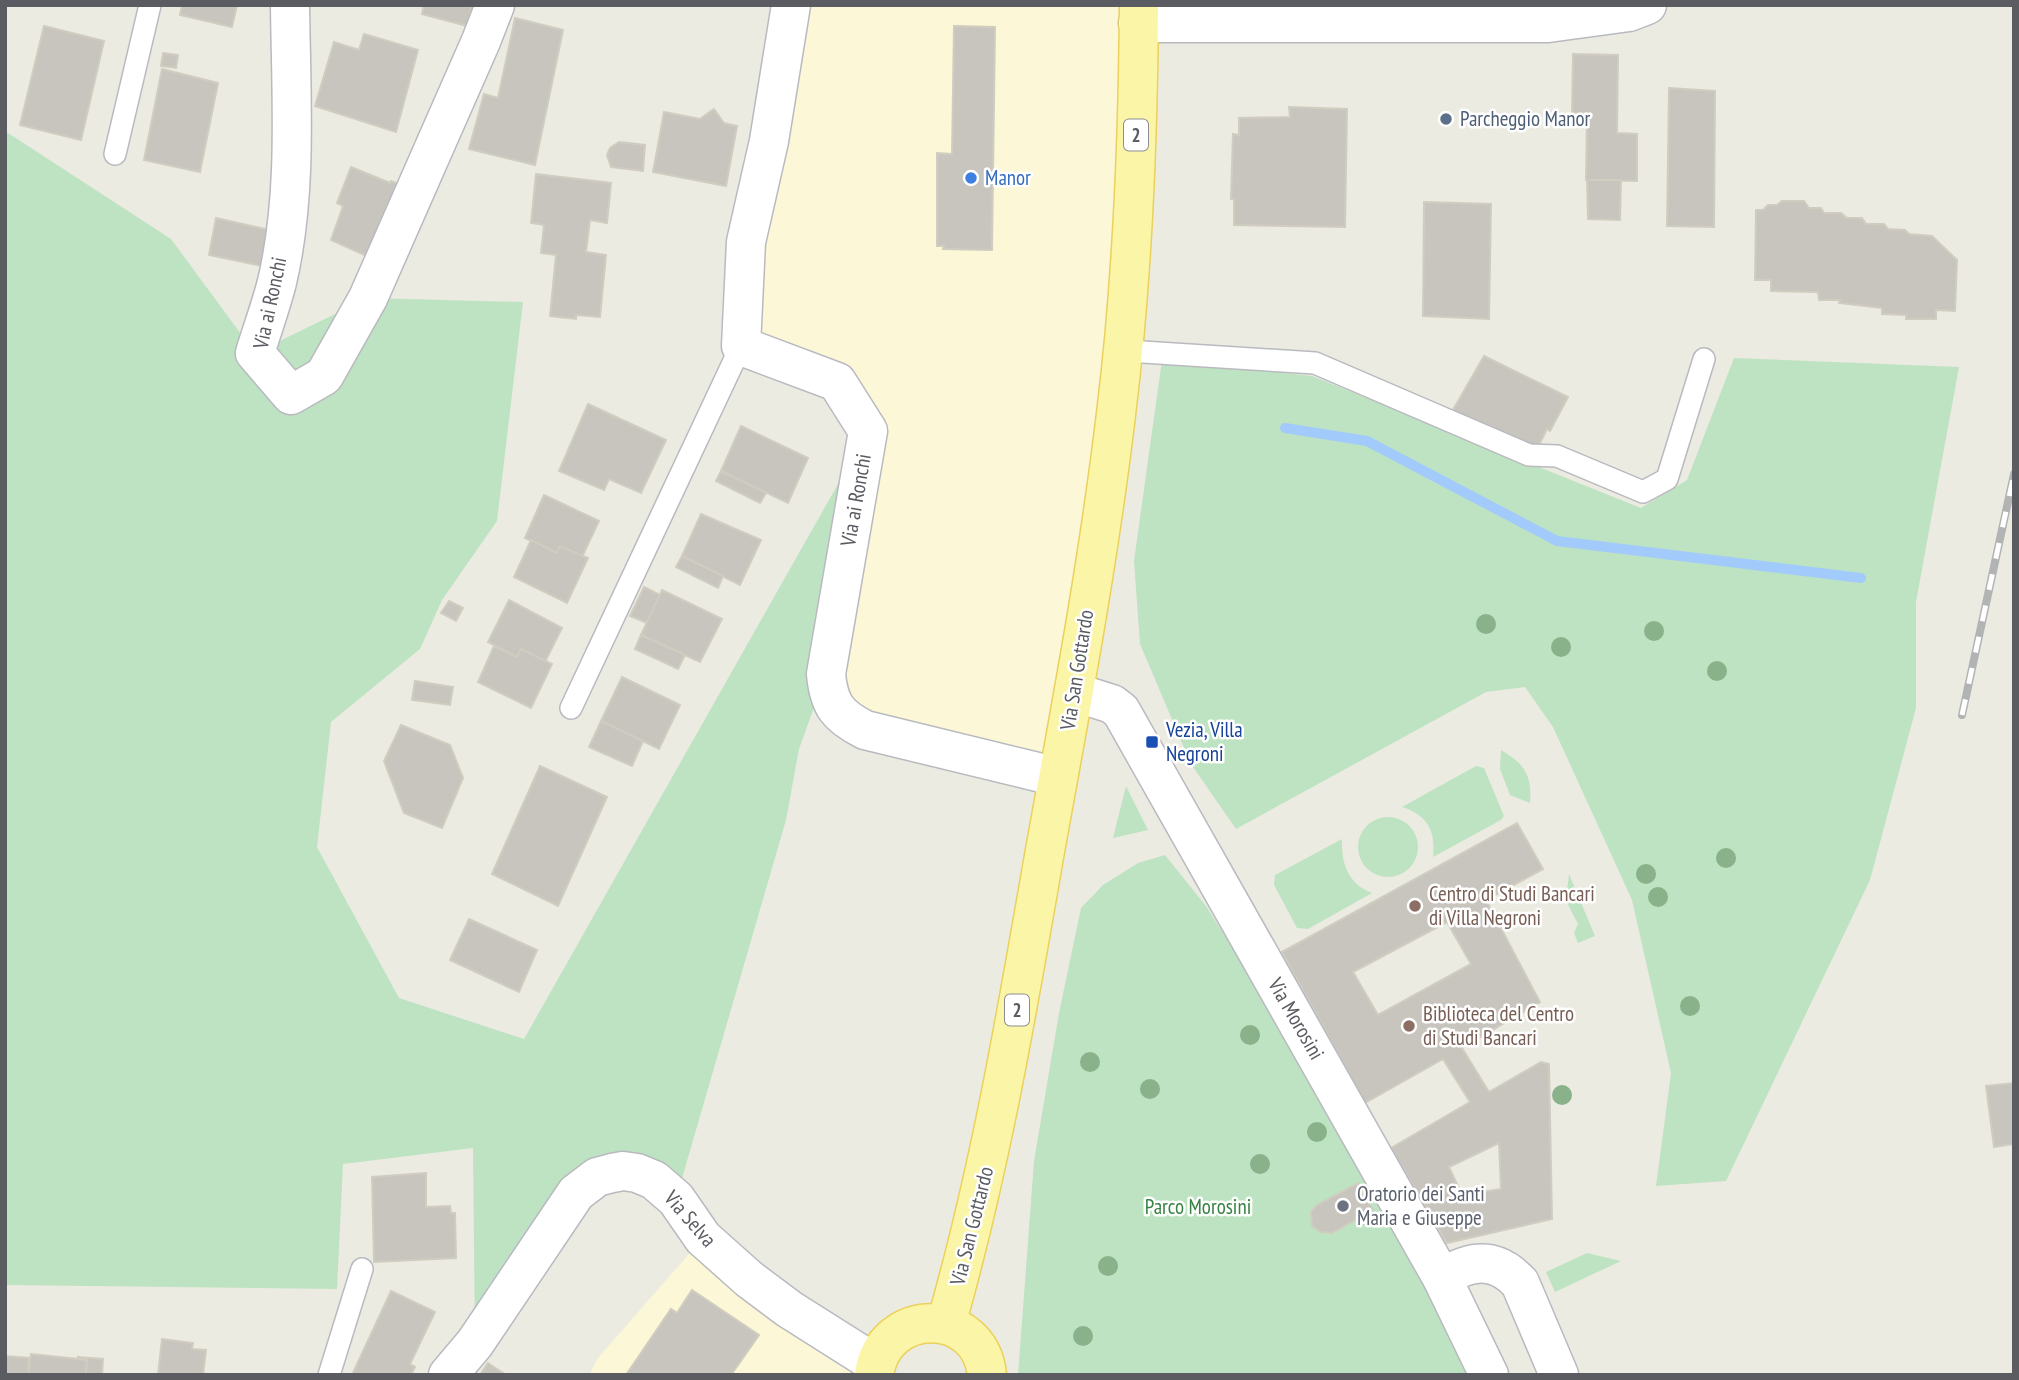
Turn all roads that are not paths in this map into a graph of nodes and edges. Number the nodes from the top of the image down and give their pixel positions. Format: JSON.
{"nodes":[{"id":1,"x":150,"y":5,"type":"edge"},
{"id":2,"x":290,"y":5,"type":"edge"},
{"id":3,"x":495,"y":5,"type":"edge"},
{"id":4,"x":791,"y":5,"type":"edge"},
{"id":5,"x":1647,"y":5,"type":"edge"},
{"id":6,"x":1139,"y":14,"type":"edge"},
{"id":7,"x":115,"y":154,"type":"dead end"},
{"id":8,"x":741,"y":346,"type":"junction"},
{"id":9,"x":1122,"y":348,"type":"junction"},
{"id":10,"x":1704,"y":359,"type":"dead end"},
{"id":11,"x":1074,"y":692,"type":"junction"},
{"id":12,"x":571,"y":708,"type":"dead end"},
{"id":13,"x":1058,"y":777,"type":"junction"},
{"id":14,"x":362,"y":1269,"type":"dead end"},
{"id":15,"x":1443,"y":1278,"type":"junction"},
{"id":16,"x":946,"y":1324,"type":"junction"},
{"id":17,"x":875,"y":1369,"type":"edge"},
{"id":18,"x":329,"y":1375,"type":"edge"},
{"id":19,"x":448,"y":1375,"type":"edge"},
{"id":20,"x":987,"y":1375,"type":"edge"},
{"id":21,"x":1489,"y":1375,"type":"edge"},
{"id":22,"x":1559,"y":1375,"type":"edge"}],
"edges":[{"from":1,"to":7,"type":"lane"},
{"from":2,"to":3,"type":"street","name":"Via ai Ronchi"},
{"from":4,"to":8,"type":"street"},
{"from":5,"to":6,"type":"street"},
{"from":6,"to":9,"type":"main road","name":"Via San Gottardo","number":"2"},
{"from":8,"to":12,"type":"lane"},
{"from":8,"to":13,"type":"street","name":"Via ai Ronchi"},
{"from":9,"to":10,"type":"lane"},
{"from":9,"to":11,"type":"main road","name":"Via San Gottardo","number":"2"},
{"from":11,"to":13,"type":"main road","name":"Via San Gottardo","number":"2"},
{"from":11,"to":15,"type":"street","name":"Via Morosini"},
{"from":13,"to":16,"type":"main road","name":"Via San Gottardo","number":"2"},
{"from":14,"to":18,"type":"lane"},
{"from":15,"to":21,"type":"street","name":"Via Morosini"},
{"from":15,"to":22,"type":"street"},
{"from":16,"to":17,"type":"main road"},
{"from":16,"to":20,"type":"main road"},
{"from":17,"to":19,"type":"street","name":"Via Selva"}]}
